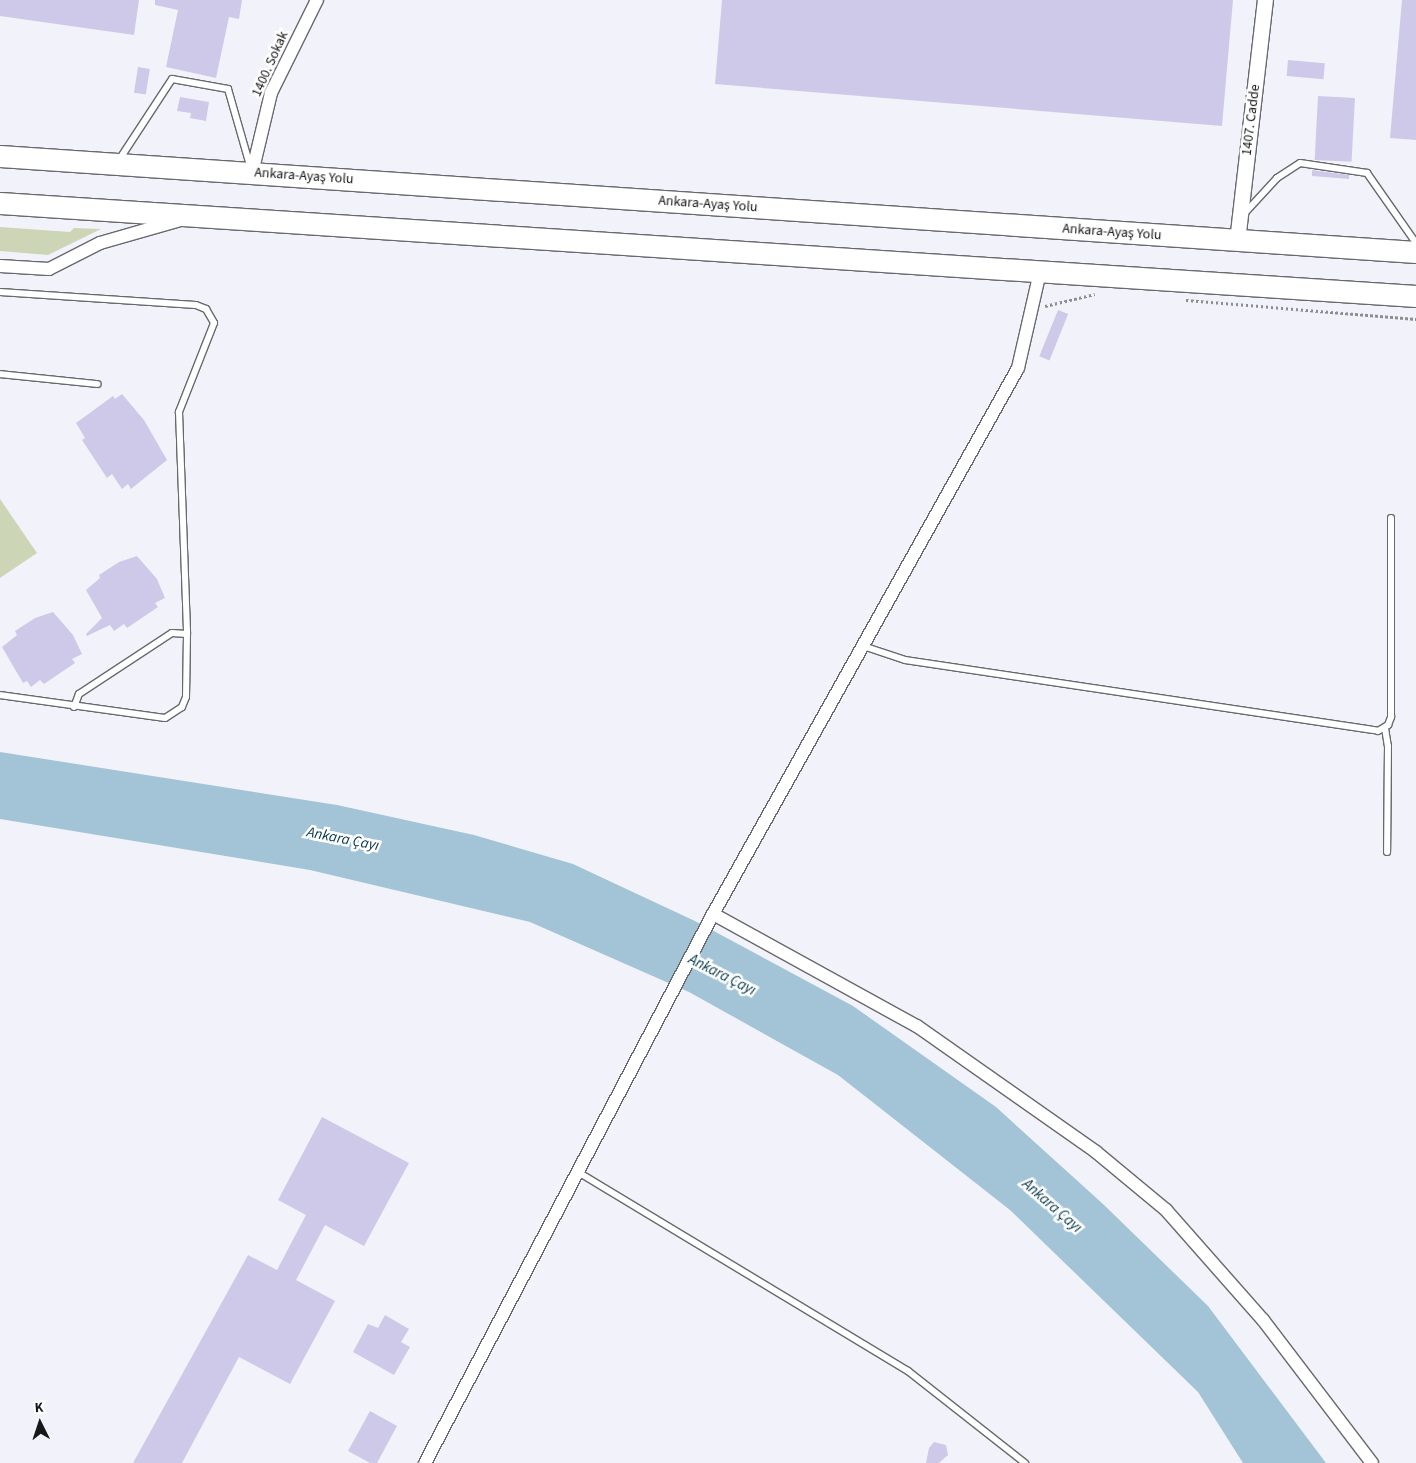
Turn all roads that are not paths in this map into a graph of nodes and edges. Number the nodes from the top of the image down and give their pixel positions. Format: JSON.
{"nodes":[{"id":1,"x":317,"y":0,"type":"edge"},
{"id":2,"x":1264,"y":0,"type":"edge"},
{"id":3,"x":0,"y":156,"type":"edge"},
{"id":4,"x":116,"y":164,"type":"junction"},
{"id":5,"x":252,"y":173,"type":"junction"},
{"id":6,"x":0,"y":203,"type":"edge"},
{"id":7,"x":192,"y":217,"type":"junction"},
{"id":8,"x":1239,"y":219,"type":"junction"},
{"id":9,"x":1237,"y":240,"type":"junction"},
{"id":10,"x":1416,"y":244,"type":"edge"},
{"id":11,"x":1416,"y":252,"type":"edge"},
{"id":12,"x":0,"y":266,"type":"edge"},
{"id":13,"x":1040,"y":272,"type":"junction"},
{"id":14,"x":0,"y":292,"type":"edge"},
{"id":15,"x":1416,"y":296,"type":"edge"},
{"id":16,"x":0,"y":374,"type":"edge"},
{"id":17,"x":97,"y":384,"type":"dead end"},
{"id":18,"x":1391,"y":518,"type":"dead end"},
{"id":19,"x":187,"y":634,"type":"junction"},
{"id":20,"x":863,"y":646,"type":"junction"},
{"id":21,"x":0,"y":695,"type":"edge"},
{"id":22,"x":74,"y":707,"type":"junction"},
{"id":23,"x":1385,"y":728,"type":"junction"},
{"id":24,"x":1387,"y":852,"type":"dead end"},
{"id":25,"x":713,"y":914,"type":"junction"},
{"id":26,"x":578,"y":1172,"type":"junction"},
{"id":27,"x":425,"y":1463,"type":"edge"},
{"id":28,"x":1025,"y":1463,"type":"edge"},
{"id":29,"x":1372,"y":1463,"type":"edge"}],
"edges":[{"from":1,"to":5,"type":"street","name":"1400. Sokak"},
{"from":2,"to":8,"type":"street","name":"1407. Cadde"},
{"from":3,"to":4,"type":"highway","name":"Ankara-Ayaş Yolu"},
{"from":4,"to":5,"type":"highway","name":"Ankara-Ayaş Yolu"},
{"from":4,"to":5,"type":"lane"},
{"from":5,"to":9,"type":"highway","name":"Ankara-Ayaş Yolu"},
{"from":6,"to":7,"type":"highway"},
{"from":7,"to":12,"type":"street"},
{"from":7,"to":13,"type":"highway"},
{"from":8,"to":9,"type":"street","name":"1407. Cadde"},
{"from":8,"to":10,"type":"lane"},
{"from":9,"to":11,"type":"highway","name":"Ankara-Ayaş Yolu"},
{"from":13,"to":15,"type":"highway"},
{"from":13,"to":20,"type":"street"},
{"from":14,"to":19,"type":"lane"},
{"from":16,"to":17,"type":"lane"},
{"from":18,"to":23,"type":"lane"},
{"from":19,"to":22,"type":"lane"},
{"from":19,"to":22,"type":"lane"},
{"from":20,"to":23,"type":"lane"},
{"from":20,"to":25,"type":"street"},
{"from":21,"to":22,"type":"lane"},
{"from":23,"to":24,"type":"lane"},
{"from":25,"to":26,"type":"street"},
{"from":25,"to":29,"type":"street"},
{"from":26,"to":27,"type":"street"},
{"from":26,"to":28,"type":"lane"}]}
